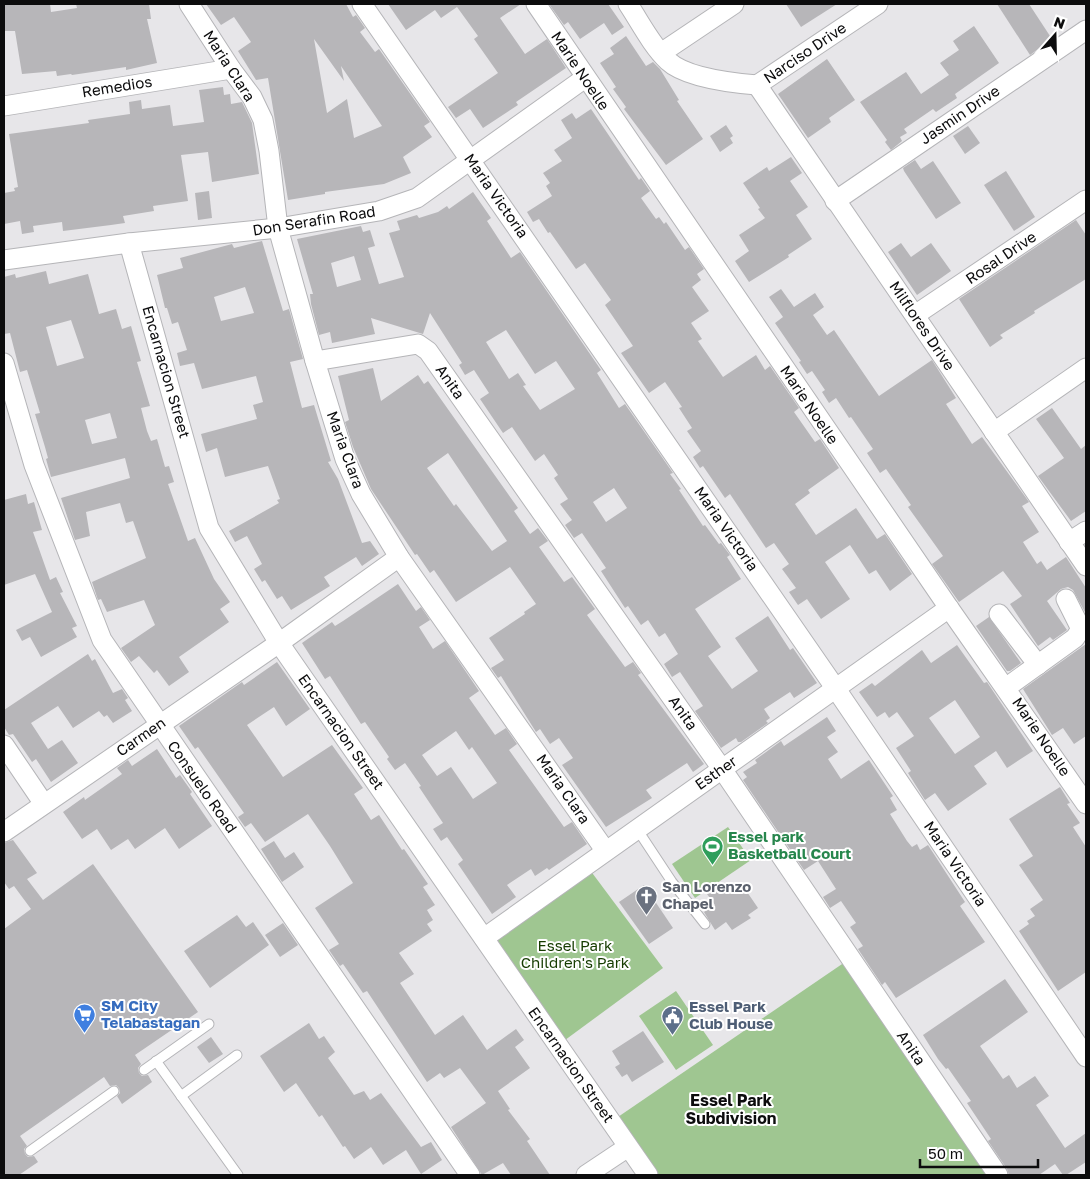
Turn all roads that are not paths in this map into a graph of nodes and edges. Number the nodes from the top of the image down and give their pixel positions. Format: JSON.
{"nodes":[{"id":1,"x":189,"y":4,"type":"edge"},
{"id":2,"x":362,"y":4,"type":"edge"},
{"id":3,"x":536,"y":4,"type":"edge"},
{"id":4,"x":628,"y":4,"type":"edge"},
{"id":5,"x":734,"y":4,"type":"edge"},
{"id":6,"x":878,"y":4,"type":"edge"},
{"id":7,"x":1086,"y":30,"type":"edge"},
{"id":8,"x":661,"y":53,"type":"junction"},
{"id":9,"x":231,"y":69,"type":"junction"},
{"id":10,"x":585,"y":78,"type":"junction"},
{"id":11,"x":757,"y":86,"type":"junction"},
{"id":12,"x":4,"y":106,"type":"edge"},
{"id":13,"x":471,"y":160,"type":"junction"},
{"id":14,"x":834,"y":200,"type":"junction"},
{"id":15,"x":1086,"y":200,"type":"edge"},
{"id":16,"x":278,"y":228,"type":"junction"},
{"id":17,"x":129,"y":242,"type":"junction"},
{"id":18,"x":4,"y":260,"type":"edge"},
{"id":19,"x":915,"y":315,"type":"junction"},
{"id":20,"x":315,"y":361,"type":"junction"},
{"id":21,"x":4,"y":363,"type":"edge"},
{"id":22,"x":1086,"y":368,"type":"edge"},
{"id":23,"x":994,"y":432,"type":"junction"},
{"id":24,"x":1086,"y":531,"type":"edge"},
{"id":25,"x":1069,"y":542,"type":"junction"},
{"id":26,"x":399,"y":556,"type":"junction"},
{"id":27,"x":1086,"y":566,"type":"edge"},
{"id":28,"x":1066,"y":599,"type":"dead end"},
{"id":29,"x":949,"y":608,"type":"junction"},
{"id":30,"x":999,"y":614,"type":"dead end"},
{"id":31,"x":279,"y":643,"type":"junction"},
{"id":32,"x":1038,"y":665,"type":"junction"},
{"id":33,"x":1007,"y":687,"type":"junction"},
{"id":34,"x":836,"y":689,"type":"junction"},
{"id":35,"x":159,"y":724,"type":"junction"},
{"id":36,"x":4,"y":745,"type":"edge"},
{"id":37,"x":722,"y":769,"type":"junction"},
{"id":38,"x":44,"y":804,"type":"junction"},
{"id":39,"x":1086,"y":804,"type":"edge"},
{"id":40,"x":637,"y":829,"type":"junction"},
{"id":41,"x":4,"y":832,"type":"edge"},
{"id":42,"x":606,"y":850,"type":"junction"},
{"id":43,"x":705,"y":924,"type":"dead end"},
{"id":44,"x":484,"y":938,"type":"junction"},
{"id":45,"x":209,"y":1024,"type":"dead end"},
{"id":46,"x":237,"y":1055,"type":"dead end"},
{"id":47,"x":1086,"y":1057,"type":"edge"},
{"id":48,"x":156,"y":1061,"type":"junction"},
{"id":49,"x":144,"y":1070,"type":"dead end"},
{"id":50,"x":114,"y":1091,"type":"dead end"},
{"id":51,"x":181,"y":1096,"type":"junction"},
{"id":52,"x":628,"y":1147,"type":"junction"},
{"id":53,"x":30,"y":1151,"type":"dead end"},
{"id":54,"x":238,"y":1175,"type":"edge"},
{"id":55,"x":470,"y":1175,"type":"edge"},
{"id":56,"x":586,"y":1175,"type":"edge"},
{"id":57,"x":648,"y":1175,"type":"edge"},
{"id":58,"x":998,"y":1175,"type":"edge"}],
"edges":[{"from":1,"to":9,"type":"street","name":"Maria Clara"},
{"from":2,"to":13,"type":"street","name":"Maria Victoria"},
{"from":3,"to":10,"type":"street","name":"Marie Noelle"},
{"from":4,"to":8,"type":"street"},
{"from":5,"to":8,"type":"street"},
{"from":6,"to":11,"type":"street","name":"Narciso Drive"},
{"from":7,"to":14,"type":"street","name":"Jasmin Drive"},
{"from":8,"to":11,"type":"street"},
{"from":9,"to":12,"type":"street","name":"Remedios"},
{"from":9,"to":16,"type":"street","name":"Maria Clara"},
{"from":10,"to":13,"type":"street","name":"Don Serafin Road"},
{"from":10,"to":29,"type":"street","name":"Marie Noelle"},
{"from":11,"to":14,"type":"street","name":"Milflores Drive"},
{"from":13,"to":16,"type":"street","name":"Don Serafin Road"},
{"from":13,"to":34,"type":"street","name":"Maria Victoria"},
{"from":14,"to":19,"type":"street","name":"Milflores Drive"},
{"from":15,"to":19,"type":"street","name":"Rosal Drive"},
{"from":16,"to":17,"type":"street","name":"Don Serafin Road"},
{"from":16,"to":20,"type":"street","name":"Maria Clara"},
{"from":17,"to":18,"type":"street","name":"Don Serafin Road"},
{"from":17,"to":31,"type":"street","name":"Encarnacion Street"},
{"from":19,"to":23,"type":"street","name":"Milflores Drive"},
{"from":20,"to":26,"type":"street","name":"Maria Clara"},
{"from":20,"to":37,"type":"street","name":"Anita"},
{"from":21,"to":35,"type":"street","name":"Consuelo Road"},
{"from":22,"to":23,"type":"street"},
{"from":23,"to":25,"type":"street","name":"Milflores Drive"},
{"from":24,"to":25,"type":"street"},
{"from":25,"to":27,"type":"street","name":"Milflores Drive"},
{"from":26,"to":31,"type":"street","name":"Carmen"},
{"from":26,"to":42,"type":"street","name":"Maria Clara"},
{"from":28,"to":32,"type":"street"},
{"from":29,"to":33,"type":"street","name":"Marie Noelle"},
{"from":29,"to":34,"type":"street","name":"Esther"},
{"from":30,"to":32,"type":"street"},
{"from":31,"to":35,"type":"street","name":"Carmen"},
{"from":31,"to":44,"type":"street","name":"Encarnacion Street"},
{"from":32,"to":33,"type":"street"},
{"from":33,"to":39,"type":"street","name":"Marie Noelle"},
{"from":34,"to":37,"type":"street","name":"Esther"},
{"from":34,"to":47,"type":"street","name":"Maria Victoria"},
{"from":35,"to":38,"type":"street","name":"Carmen"},
{"from":35,"to":55,"type":"street","name":"Consuelo Road"},
{"from":36,"to":38,"type":"street"},
{"from":37,"to":40,"type":"street","name":"Esther"},
{"from":37,"to":58,"type":"street","name":"Anita"},
{"from":38,"to":41,"type":"street","name":"Carmen"},
{"from":40,"to":42,"type":"street","name":"Esther"},
{"from":40,"to":43,"type":"lane"},
{"from":42,"to":44,"type":"street","name":"Esther"},
{"from":44,"to":52,"type":"street","name":"Encarnacion Street"},
{"from":45,"to":48,"type":"lane"},
{"from":46,"to":51,"type":"lane"},
{"from":48,"to":49,"type":"lane"},
{"from":48,"to":51,"type":"lane"},
{"from":50,"to":53,"type":"lane"},
{"from":51,"to":54,"type":"lane"},
{"from":52,"to":56,"type":"street"},
{"from":52,"to":57,"type":"street","name":"Encarnacion Street"}]}
